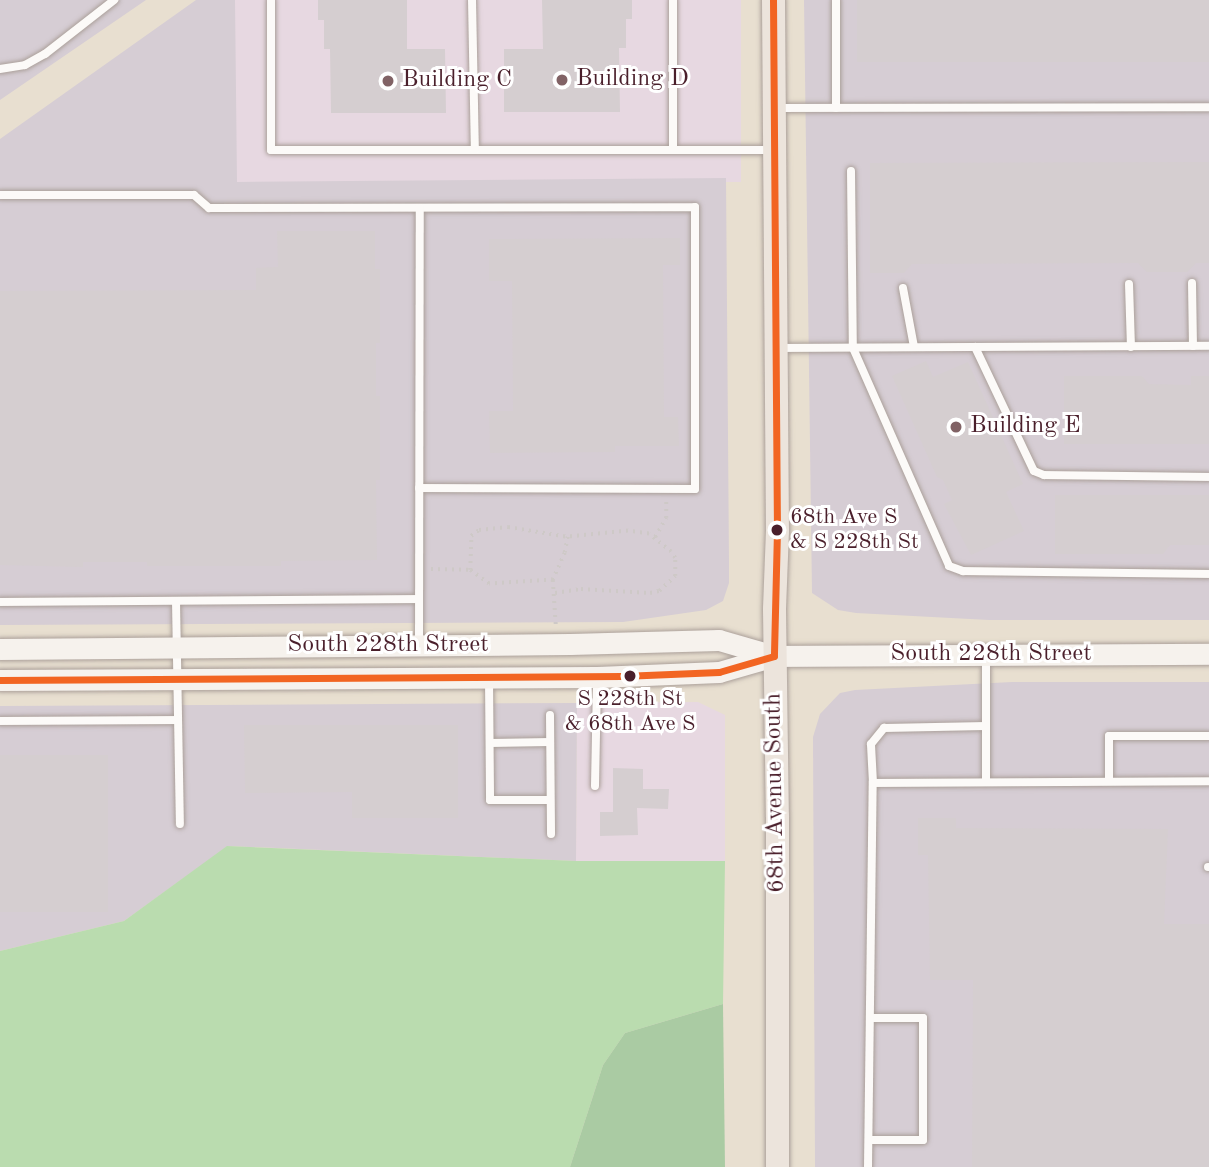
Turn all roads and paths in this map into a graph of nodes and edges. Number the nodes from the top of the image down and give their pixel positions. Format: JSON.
{"nodes":[{"id":1,"x":114,"y":0,"type":"edge"},
{"id":2,"x":271,"y":0,"type":"edge"},
{"id":3,"x":472,"y":0,"type":"edge"},
{"id":4,"x":673,"y":0,"type":"edge"},
{"id":5,"x":773,"y":0,"type":"edge"},
{"id":6,"x":836,"y":0,"type":"edge"},
{"id":7,"x":0,"y":69,"type":"edge"},
{"id":8,"x":1209,"y":107,"type":"edge"},
{"id":9,"x":774,"y":108,"type":"junction"},
{"id":10,"x":836,"y":108,"type":"junction"},
{"id":11,"x":475,"y":150,"type":"junction"},
{"id":12,"x":673,"y":150,"type":"junction"},
{"id":13,"x":774,"y":150,"type":"junction"},
{"id":14,"x":851,"y":170,"type":"dead end"},
{"id":15,"x":0,"y":195,"type":"edge"},
{"id":16,"x":420,"y":208,"type":"junction"},
{"id":17,"x":1192,"y":283,"type":"dead end"},
{"id":18,"x":1129,"y":284,"type":"dead end"},
{"id":19,"x":903,"y":288,"type":"dead end"},
{"id":20,"x":1193,"y":346,"type":"junction"},
{"id":21,"x":1209,"y":346,"type":"edge"},
{"id":22,"x":914,"y":347,"type":"junction"},
{"id":23,"x":975,"y":347,"type":"junction"},
{"id":24,"x":1131,"y":347,"type":"junction"},
{"id":25,"x":776,"y":348,"type":"junction"},
{"id":26,"x":853,"y":348,"type":"junction"},
{"id":27,"x":1209,"y":477,"type":"edge"},
{"id":28,"x":419,"y":488,"type":"junction"},
{"id":29,"x":666,"y":489,"type":"junction"},
{"id":30,"x":568,"y":537,"type":"junction"},
{"id":31,"x":655,"y":537,"type":"junction"},
{"id":32,"x":419,"y":569,"type":"junction"},
{"id":33,"x":470,"y":570,"type":"junction"},
{"id":34,"x":1209,"y":574,"type":"edge"},
{"id":35,"x":553,"y":580,"type":"junction"},
{"id":36,"x":555,"y":593,"type":"junction"},
{"id":37,"x":419,"y":599,"type":"junction"},
{"id":38,"x":176,"y":601,"type":"junction"},
{"id":39,"x":0,"y":602,"type":"edge"},
{"id":40,"x":419,"y":645,"type":"junction"},
{"id":41,"x":556,"y":645,"type":"junction"},
{"id":42,"x":177,"y":648,"type":"junction"},
{"id":43,"x":0,"y":649,"type":"edge"},
{"id":44,"x":1209,"y":654,"type":"edge"},
{"id":45,"x":986,"y":655,"type":"junction"},
{"id":46,"x":774,"y":656,"type":"junction"},
{"id":47,"x":597,"y":677,"type":"junction"},
{"id":48,"x":177,"y":679,"type":"junction"},
{"id":49,"x":489,"y":679,"type":"junction"},
{"id":50,"x":0,"y":680,"type":"edge"},
{"id":51,"x":550,"y":715,"type":"dead end"},
{"id":52,"x":178,"y":720,"type":"junction"},
{"id":53,"x":0,"y":721,"type":"edge"},
{"id":54,"x":986,"y":726,"type":"junction"},
{"id":55,"x":1209,"y":736,"type":"edge"},
{"id":56,"x":550,"y":742,"type":"junction"},
{"id":57,"x":490,"y":743,"type":"junction"},
{"id":58,"x":1109,"y":780,"type":"junction"},
{"id":59,"x":986,"y":781,"type":"junction"},
{"id":60,"x":1209,"y":781,"type":"edge"},
{"id":61,"x":873,"y":783,"type":"junction"},
{"id":62,"x":595,"y":786,"type":"dead end"},
{"id":63,"x":550,"y":800,"type":"junction"},
{"id":64,"x":180,"y":824,"type":"dead end"},
{"id":65,"x":551,"y":834,"type":"dead end"},
{"id":66,"x":870,"y":1018,"type":"junction"},
{"id":67,"x":869,"y":1140,"type":"junction"},
{"id":68,"x":777,"y":1167,"type":"edge"},
{"id":69,"x":868,"y":1167,"type":"edge"}],
"edges":[{"from":1,"to":7,"type":"lane"},
{"from":2,"to":11,"type":"lane"},
{"from":3,"to":11,"type":"lane"},
{"from":4,"to":12,"type":"lane"},
{"from":5,"to":9,"type":"main road","name":"68th Avenue South"},
{"from":6,"to":10,"type":"lane"},
{"from":8,"to":10,"type":"lane"},
{"from":9,"to":10,"type":"lane"},
{"from":9,"to":13,"type":"main road","name":"68th Avenue South"},
{"from":11,"to":12,"type":"lane"},
{"from":12,"to":13,"type":"lane"},
{"from":13,"to":25,"type":"main road","name":"68th Avenue South"},
{"from":14,"to":26,"type":"lane"},
{"from":15,"to":16,"type":"lane"},
{"from":16,"to":28,"type":"lane"},
{"from":16,"to":29,"type":"lane"},
{"from":17,"to":20,"type":"lane"},
{"from":18,"to":24,"type":"lane"},
{"from":19,"to":22,"type":"lane"},
{"from":20,"to":21,"type":"lane"},
{"from":20,"to":24,"type":"lane"},
{"from":22,"to":23,"type":"lane"},
{"from":22,"to":26,"type":"lane"},
{"from":23,"to":24,"type":"lane"},
{"from":23,"to":27,"type":"lane"},
{"from":25,"to":26,"type":"lane"},
{"from":25,"to":46,"type":"main road","name":"68th Avenue South"},
{"from":26,"to":34,"type":"lane"},
{"from":28,"to":29,"type":"lane"},
{"from":28,"to":32,"type":"lane"},
{"from":29,"to":31,"type":"path"},
{"from":30,"to":31,"type":"path"},
{"from":30,"to":33,"type":"path"},
{"from":30,"to":35,"type":"path"},
{"from":31,"to":36,"type":"path"},
{"from":32,"to":33,"type":"path"},
{"from":32,"to":37,"type":"lane"},
{"from":33,"to":35,"type":"path"},
{"from":35,"to":36,"type":"path"},
{"from":36,"to":41,"type":"path"},
{"from":37,"to":38,"type":"lane"},
{"from":37,"to":40,"type":"lane"},
{"from":38,"to":39,"type":"lane"},
{"from":38,"to":42,"type":"lane"},
{"from":40,"to":41,"type":"main road","name":"South 228th Street"},
{"from":40,"to":42,"type":"main road","name":"South 228th Street"},
{"from":41,"to":46,"type":"main road","name":"South 228th Street"},
{"from":42,"to":43,"type":"main road","name":"South 228th Street"},
{"from":42,"to":48,"type":"lane"},
{"from":44,"to":45,"type":"main road","name":"South 228th Street"},
{"from":45,"to":46,"type":"main road","name":"South 228th Street"},
{"from":45,"to":54,"type":"lane"},
{"from":46,"to":47,"type":"main road","name":"South 228th Street"},
{"from":46,"to":68,"type":"main road","name":"68th Avenue South"},
{"from":47,"to":49,"type":"main road","name":"South 228th Street"},
{"from":47,"to":62,"type":"lane"},
{"from":48,"to":49,"type":"main road","name":"South 228th Street"},
{"from":48,"to":50,"type":"main road","name":"South 228th Street"},
{"from":48,"to":52,"type":"lane"},
{"from":49,"to":57,"type":"lane"},
{"from":51,"to":56,"type":"lane"},
{"from":52,"to":53,"type":"lane"},
{"from":52,"to":64,"type":"lane"},
{"from":54,"to":59,"type":"lane"},
{"from":54,"to":61,"type":"lane"},
{"from":55,"to":58,"type":"lane"},
{"from":56,"to":57,"type":"lane"},
{"from":56,"to":63,"type":"lane"},
{"from":57,"to":63,"type":"lane"},
{"from":58,"to":59,"type":"lane"},
{"from":58,"to":60,"type":"lane"},
{"from":59,"to":61,"type":"lane"},
{"from":61,"to":66,"type":"lane"},
{"from":63,"to":65,"type":"lane"},
{"from":66,"to":67,"type":"lane"},
{"from":66,"to":67,"type":"lane"},
{"from":67,"to":69,"type":"lane"}]}
